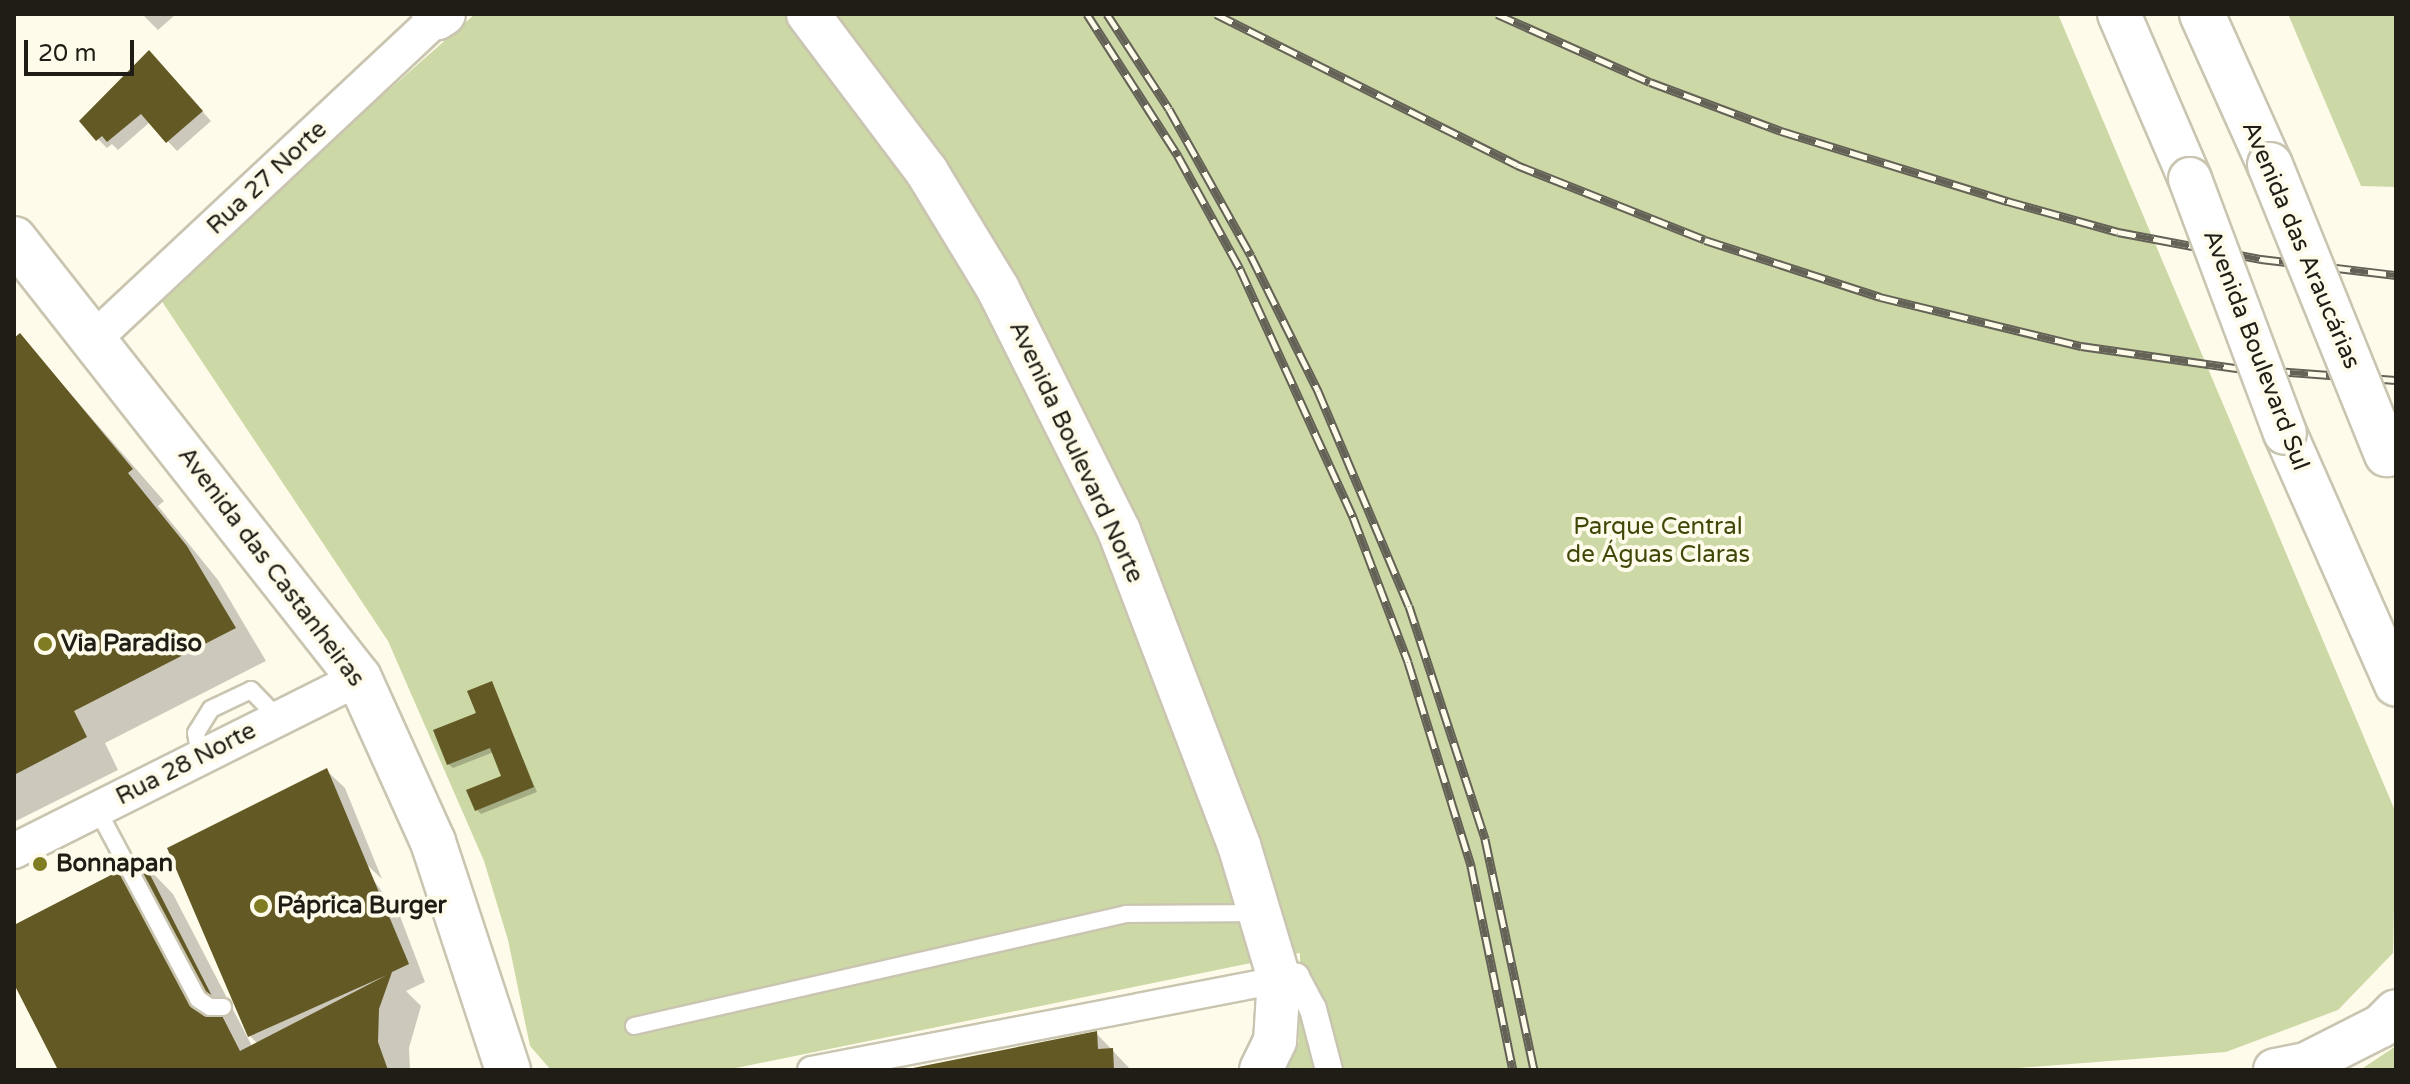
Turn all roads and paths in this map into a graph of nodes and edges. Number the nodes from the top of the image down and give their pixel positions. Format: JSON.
{"nodes":[{"id":1,"x":808,"y":14,"type":"edge"},
{"id":2,"x":2119,"y":14,"type":"edge"},
{"id":3,"x":2202,"y":14,"type":"edge"},
{"id":4,"x":438,"y":15,"type":"edge"},
{"id":5,"x":14,"y":239,"type":"edge"},
{"id":6,"x":96,"y":337,"type":"junction"},
{"id":7,"x":2392,"y":465,"type":"edge"},
{"id":8,"x":359,"y":678,"type":"junction"},
{"id":9,"x":2396,"y":685,"type":"edge"},
{"id":10,"x":97,"y":809,"type":"junction"},
{"id":11,"x":14,"y":851,"type":"edge"},
{"id":12,"x":1260,"y":913,"type":"junction"},
{"id":13,"x":1279,"y":978,"type":"junction"},
{"id":14,"x":223,"y":1007,"type":"dead end"},
{"id":15,"x":2396,"y":1011,"type":"edge"},
{"id":16,"x":634,"y":1026,"type":"dead end"},
{"id":17,"x":508,"y":1070,"type":"edge"},
{"id":18,"x":811,"y":1070,"type":"edge"},
{"id":19,"x":1261,"y":1070,"type":"edge"},
{"id":20,"x":1329,"y":1070,"type":"edge"},
{"id":21,"x":2275,"y":1070,"type":"edge"}],
"edges":[{"from":1,"to":12,"type":"street","name":"Avenida Boulevard Norte"},
{"from":2,"to":9,"type":"street","name":"Avenida Boulevard Sul","bridge":true},
{"from":3,"to":7,"type":"main road","name":"Avenida das Araucárias","bridge":true},
{"from":4,"to":6,"type":"street","name":"Rua 27 Norte"},
{"from":5,"to":6,"type":"main road","name":"Avenida das Castanheiras"},
{"from":6,"to":8,"type":"main road","name":"Avenida das Castanheiras"},
{"from":8,"to":10,"type":"street","name":"Rua 28 Norte"},
{"from":8,"to":17,"type":"main road","name":"Avenida das Castanheiras"},
{"from":10,"to":11,"type":"street","name":"Rua 28 Norte"},
{"from":10,"to":14,"type":"lane"},
{"from":12,"to":13,"type":"street","name":"Avenida Boulevard Norte"},
{"from":12,"to":16,"type":"lane"},
{"from":13,"to":18,"type":"street"},
{"from":13,"to":19,"type":"street","name":"Avenida Boulevard Norte"},
{"from":13,"to":20,"type":"street"},
{"from":15,"to":21,"type":"street"}]}
